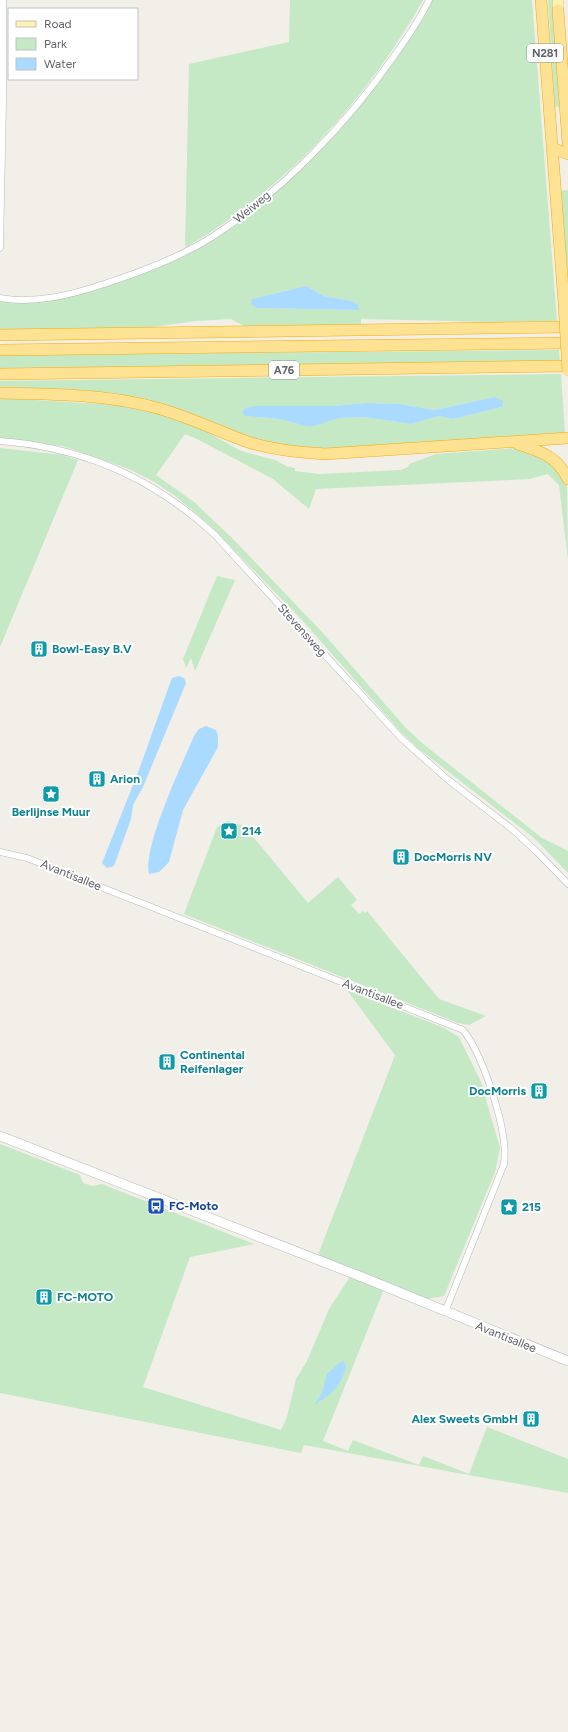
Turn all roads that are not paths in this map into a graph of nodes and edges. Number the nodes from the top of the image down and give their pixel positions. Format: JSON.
{"nodes":[{"id":1,"x":3,"y":0,"type":"edge"},
{"id":2,"x":429,"y":0,"type":"edge"},
{"id":3,"x":541,"y":0,"type":"edge"},
{"id":4,"x":558,"y":5,"type":"edge"},
{"id":5,"x":563,"y":78,"type":"junction"},
{"id":6,"x":568,"y":89,"type":"edge"},
{"id":7,"x":568,"y":140,"type":"edge"},
{"id":8,"x":552,"y":148,"type":"junction"},
{"id":9,"x":568,"y":154,"type":"edge"},
{"id":10,"x":0,"y":248,"type":"edge"},
{"id":11,"x":0,"y":298,"type":"edge"},
{"id":12,"x":568,"y":327,"type":"edge"},
{"id":13,"x":0,"y":335,"type":"edge"},
{"id":14,"x":568,"y":343,"type":"edge"},
{"id":15,"x":0,"y":350,"type":"edge"},
{"id":16,"x":568,"y":366,"type":"edge"},
{"id":17,"x":568,"y":371,"type":"edge"},
{"id":18,"x":0,"y":374,"type":"edge"},
{"id":19,"x":0,"y":393,"type":"edge"},
{"id":20,"x":568,"y":438,"type":"edge"},
{"id":21,"x":0,"y":441,"type":"edge"},
{"id":22,"x":512,"y":442,"type":"junction"},
{"id":23,"x":568,"y":479,"type":"edge"},
{"id":24,"x":0,"y":852,"type":"edge"},
{"id":25,"x":568,"y":884,"type":"edge"},
{"id":26,"x":0,"y":1136,"type":"edge"},
{"id":27,"x":445,"y":1312,"type":"junction"},
{"id":28,"x":568,"y":1361,"type":"edge"}],
"edges":[{"from":1,"to":10,"type":"street"},
{"from":2,"to":11,"type":"street","name":"Weiweg"},
{"from":3,"to":8,"type":"highway","number":"N281"},
{"from":4,"to":5,"type":"highway","number":"N281"},
{"from":5,"to":6,"type":"highway"},
{"from":5,"to":7,"type":"highway","number":"N281"},
{"from":7,"to":8,"type":"highway"},
{"from":8,"to":9,"type":"highway"},
{"from":8,"to":17,"type":"highway","number":"N281","bridge":true},
{"from":12,"to":13,"type":"highway"},
{"from":14,"to":15,"type":"highway","number":"A76"},
{"from":16,"to":18,"type":"highway","number":"A76"},
{"from":19,"to":22,"type":"highway"},
{"from":20,"to":22,"type":"highway"},
{"from":21,"to":25,"type":"street","name":"Stevensweg"},
{"from":22,"to":23,"type":"highway"},
{"from":24,"to":27,"type":"street","name":"Avantisallee"},
{"from":26,"to":27,"type":"street","name":"Avantisallee"},
{"from":27,"to":28,"type":"street","name":"Avantisallee"}]}
